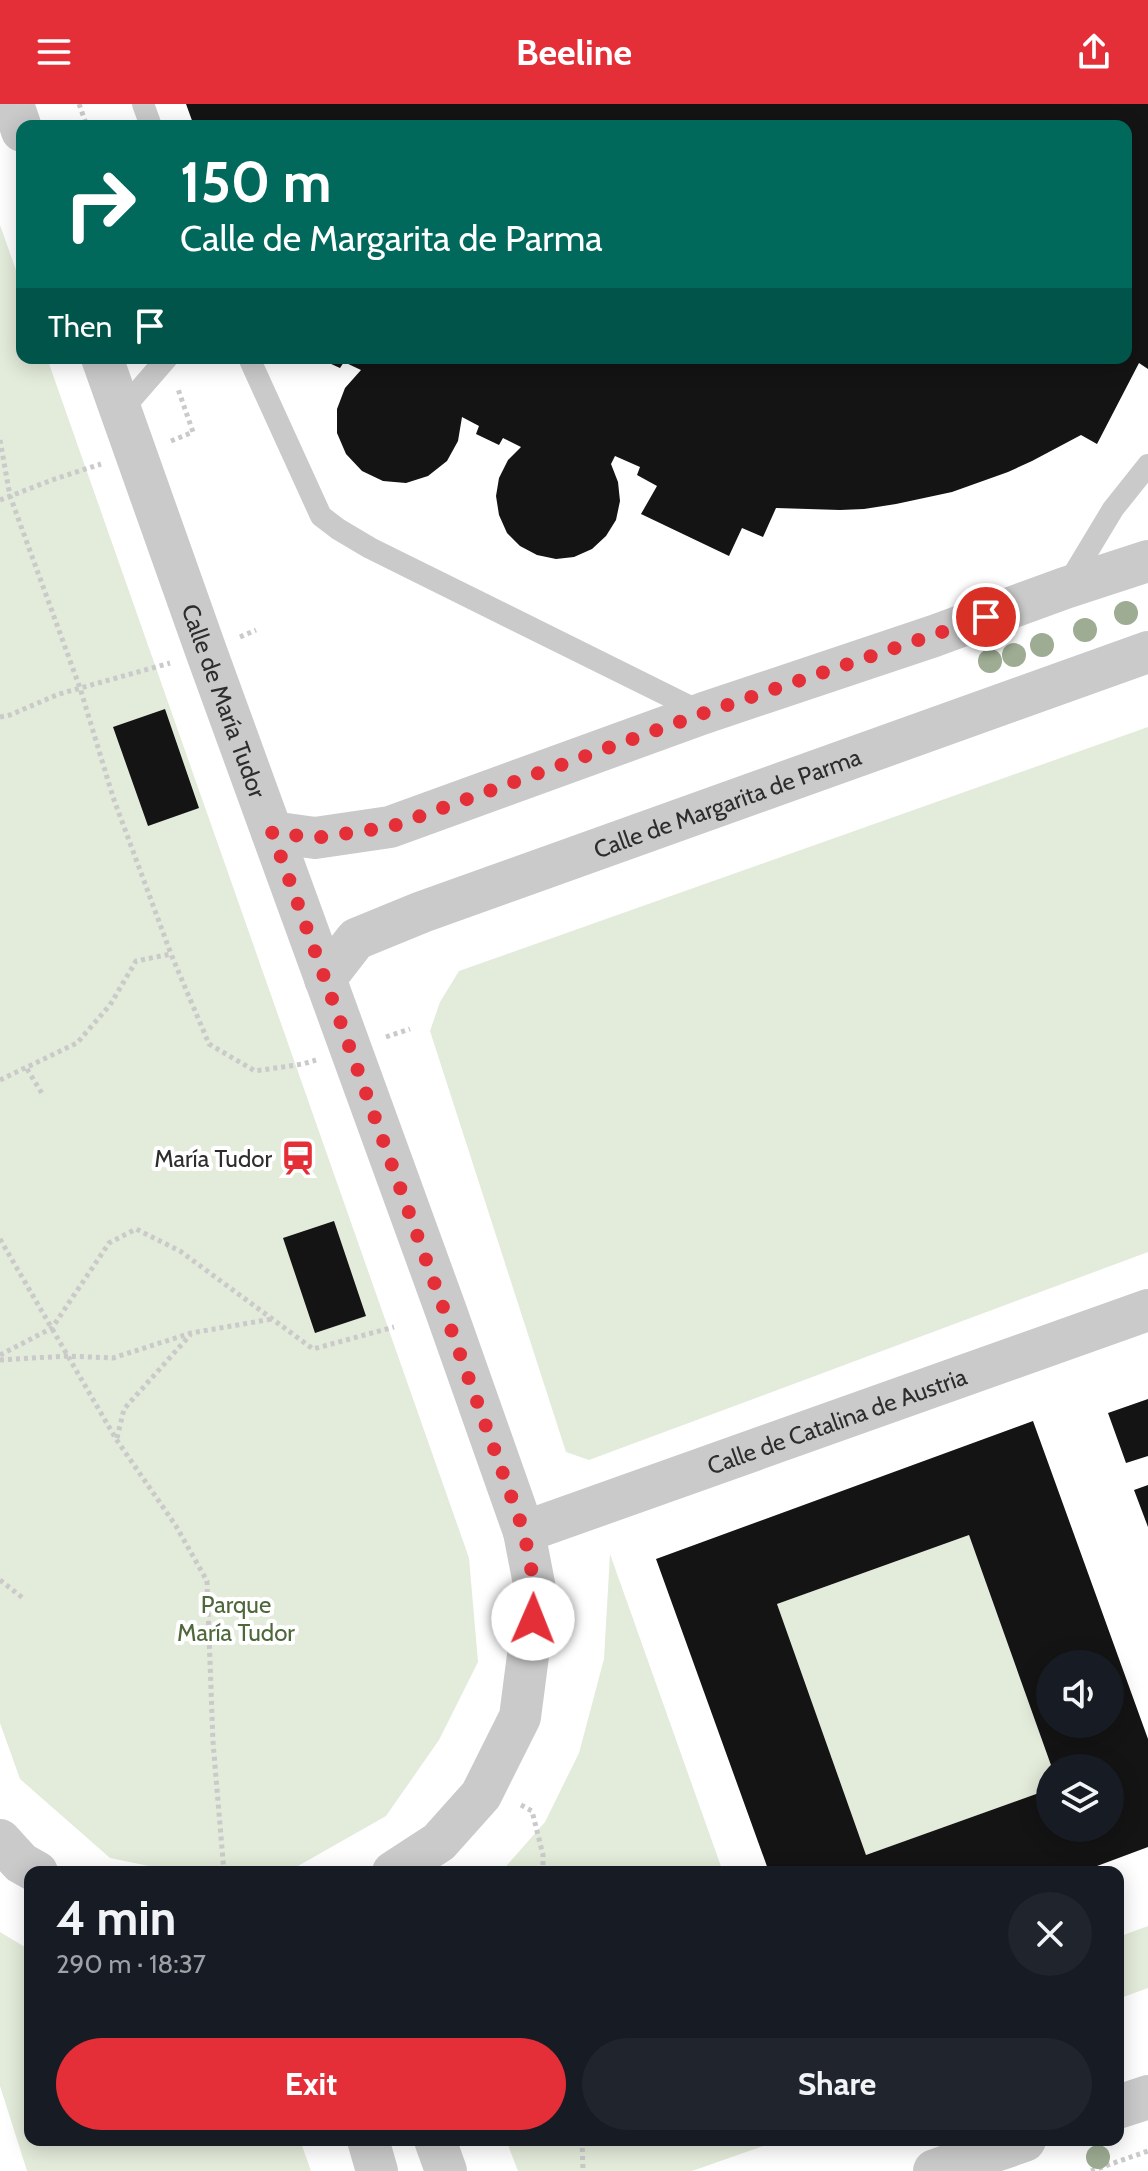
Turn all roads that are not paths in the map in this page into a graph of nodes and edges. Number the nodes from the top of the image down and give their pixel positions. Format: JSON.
{"nodes":[{"id":1,"x":104,"y":364,"type":"edge"},
{"id":2,"x":161,"y":364,"type":"edge"},
{"id":3,"x":252,"y":364,"type":"edge"},
{"id":4,"x":121,"y":411,"type":"junction"},
{"id":5,"x":1148,"y":465,"type":"edge"},
{"id":6,"x":1148,"y":561,"type":"edge"},
{"id":7,"x":1065,"y":588,"type":"junction"},
{"id":8,"x":1148,"y":652,"type":"edge"},
{"id":9,"x":704,"y":713,"type":"junction"},
{"id":10,"x":272,"y":832,"type":"junction"},
{"id":11,"x":325,"y":979,"type":"junction"},
{"id":12,"x":1148,"y":1310,"type":"edge"},
{"id":13,"x":524,"y":1532,"type":"junction"},
{"id":14,"x":0,"y":1840,"type":"edge"},
{"id":15,"x":26,"y":1866,"type":"edge"},
{"id":16,"x":402,"y":1866,"type":"edge"},
{"id":17,"x":1148,"y":2097,"type":"edge"},
{"id":18,"x":1124,"y":2105,"type":"edge"},
{"id":19,"x":370,"y":2146,"type":"edge"},
{"id":20,"x":437,"y":2146,"type":"edge"},
{"id":21,"x":1007,"y":2146,"type":"edge"},
{"id":22,"x":377,"y":2171,"type":"edge"},
{"id":23,"x":446,"y":2171,"type":"edge"},
{"id":24,"x":935,"y":2171,"type":"edge"}],
"edges":[{"from":1,"to":4,"type":"street","name":"Calle de María Tudor"},
{"from":2,"to":4,"type":"lane"},
{"from":3,"to":9,"type":"lane"},
{"from":4,"to":10,"type":"street","name":"Calle de María Tudor"},
{"from":5,"to":7,"type":"lane"},
{"from":6,"to":7,"type":"street"},
{"from":7,"to":9,"type":"street"},
{"from":8,"to":11,"type":"street","name":"Calle de Margarita de Parma"},
{"from":9,"to":10,"type":"street"},
{"from":10,"to":11,"type":"street","name":"Calle de María Tudor"},
{"from":11,"to":13,"type":"street","name":"Calle de María Tudor"},
{"from":12,"to":13,"type":"street","name":"Calle de Catalina de Austria"},
{"from":13,"to":16,"type":"street","name":"Calle de María Tudor"},
{"from":14,"to":15,"type":"street"},
{"from":17,"to":18,"type":"street"},
{"from":19,"to":22,"type":"street"},
{"from":20,"to":23,"type":"street"},
{"from":21,"to":24,"type":"street"}]}
